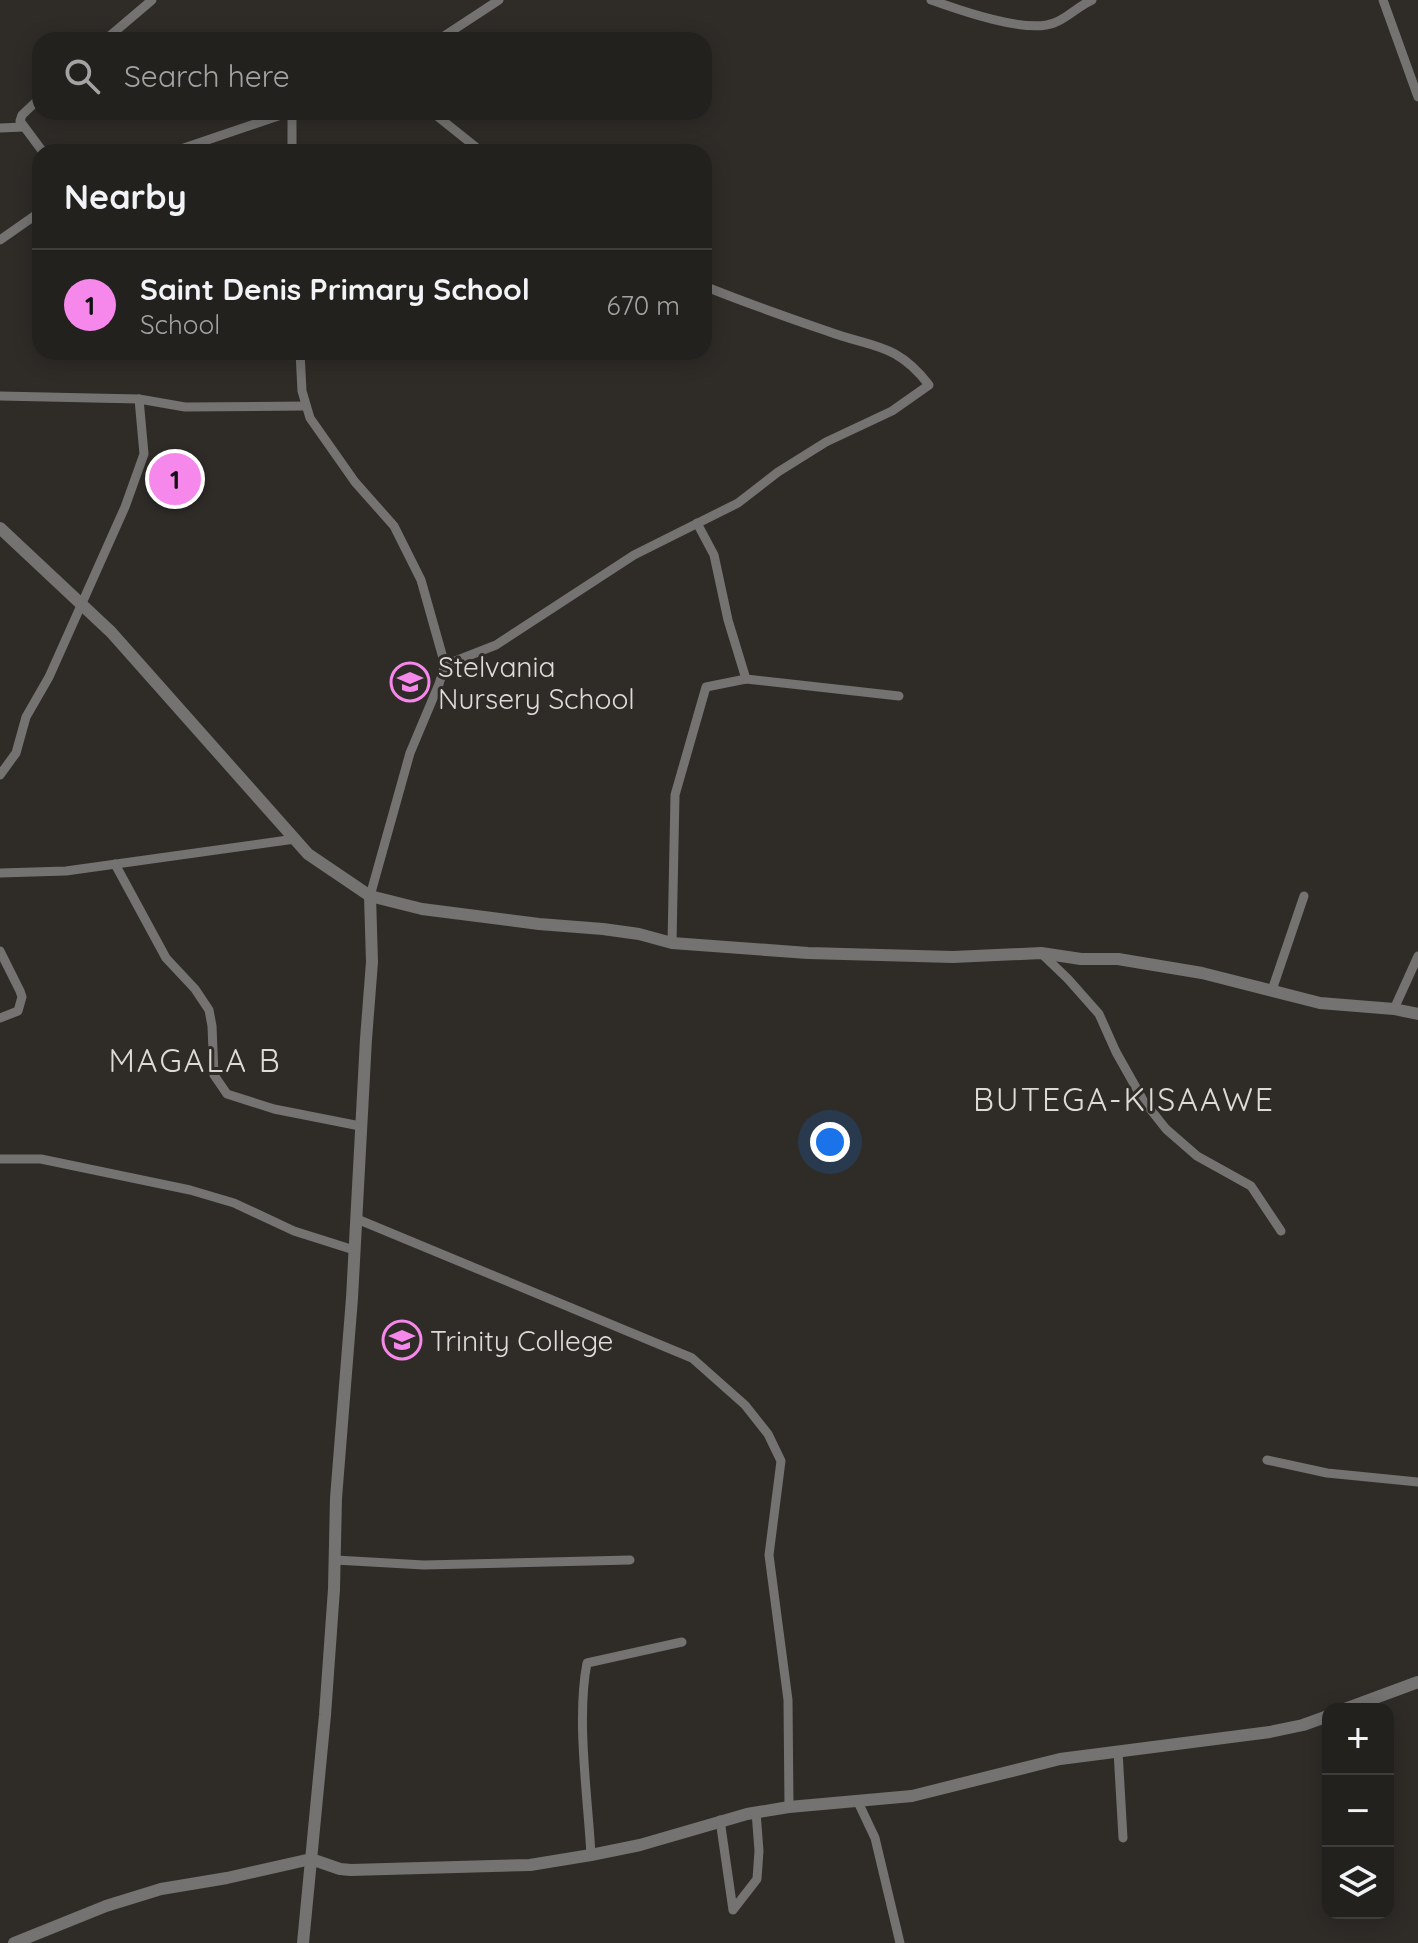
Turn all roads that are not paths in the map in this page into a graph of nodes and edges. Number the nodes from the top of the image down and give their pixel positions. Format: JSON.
{"nodes":[{"id":1,"x":152,"y":0,"type":"edge"},
{"id":2,"x":499,"y":0,"type":"edge"},
{"id":3,"x":931,"y":0,"type":"edge"},
{"id":4,"x":1092,"y":0,"type":"edge"},
{"id":5,"x":1383,"y":0,"type":"edge"},
{"id":6,"x":114,"y":32,"type":"edge"},
{"id":7,"x":450,"y":32,"type":"edge"},
{"id":8,"x":1418,"y":97,"type":"edge"},
{"id":9,"x":32,"y":106,"type":"edge"},
{"id":10,"x":267,"y":120,"type":"edge"},
{"id":11,"x":291,"y":120,"type":"edge"},
{"id":12,"x":442,"y":120,"type":"edge"},
{"id":13,"x":24,"y":127,"type":"junction"},
{"id":14,"x":0,"y":128,"type":"edge"},
{"id":15,"x":37,"y":144,"type":"edge"},
{"id":16,"x":196,"y":144,"type":"edge"},
{"id":17,"x":292,"y":144,"type":"edge"},
{"id":18,"x":472,"y":144,"type":"edge"},
{"id":19,"x":32,"y":218,"type":"edge"},
{"id":20,"x":0,"y":240,"type":"edge"},
{"id":21,"x":712,"y":289,"type":"edge"},
{"id":22,"x":301,"y":360,"type":"edge"},
{"id":23,"x":0,"y":396,"type":"edge"},
{"id":24,"x":139,"y":399,"type":"junction"},
{"id":25,"x":305,"y":406,"type":"junction"},
{"id":26,"x":697,"y":523,"type":"junction"},
{"id":27,"x":0,"y":528,"type":"edge"},
{"id":28,"x":81,"y":603,"type":"junction"},
{"id":29,"x":445,"y":665,"type":"junction"},
{"id":30,"x":746,"y":679,"type":"junction"},
{"id":31,"x":899,"y":696,"type":"dead end"},
{"id":32,"x":0,"y":775,"type":"edge"},
{"id":33,"x":295,"y":839,"type":"junction"},
{"id":34,"x":115,"y":864,"type":"junction"},
{"id":35,"x":0,"y":873,"type":"edge"},
{"id":36,"x":370,"y":896,"type":"junction"},
{"id":37,"x":1304,"y":896,"type":"dead end"},
{"id":38,"x":672,"y":943,"type":"junction"},
{"id":39,"x":0,"y":951,"type":"edge"},
{"id":40,"x":1041,"y":953,"type":"junction"},
{"id":41,"x":1418,"y":956,"type":"edge"},
{"id":42,"x":1272,"y":990,"type":"junction"},
{"id":43,"x":1394,"y":1009,"type":"junction"},
{"id":44,"x":1418,"y":1014,"type":"edge"},
{"id":45,"x":0,"y":1018,"type":"edge"},
{"id":46,"x":360,"y":1126,"type":"junction"},
{"id":47,"x":0,"y":1159,"type":"edge"},
{"id":48,"x":357,"y":1219,"type":"junction"},
{"id":49,"x":1281,"y":1231,"type":"dead end"},
{"id":50,"x":354,"y":1250,"type":"junction"},
{"id":51,"x":1267,"y":1460,"type":"dead end"},
{"id":52,"x":1418,"y":1482,"type":"edge"},
{"id":53,"x":335,"y":1560,"type":"junction"},
{"id":54,"x":630,"y":1560,"type":"dead end"},
{"id":55,"x":682,"y":1642,"type":"dead end"},
{"id":56,"x":1418,"y":1682,"type":"edge"},
{"id":57,"x":1361,"y":1703,"type":"edge"},
{"id":58,"x":1322,"y":1718,"type":"edge"},
{"id":59,"x":1118,"y":1751,"type":"junction"},
{"id":60,"x":858,"y":1802,"type":"junction"},
{"id":61,"x":789,"y":1807,"type":"junction"},
{"id":62,"x":756,"y":1812,"type":"junction"},
{"id":63,"x":720,"y":1820,"type":"junction"},
{"id":64,"x":1123,"y":1838,"type":"dead end"},
{"id":65,"x":591,"y":1855,"type":"junction"},
{"id":66,"x":311,"y":1859,"type":"junction"},
{"id":67,"x":14,"y":1943,"type":"edge"},
{"id":68,"x":303,"y":1943,"type":"edge"},
{"id":69,"x":900,"y":1943,"type":"edge"}],
"edges":[{"from":1,"to":6,"type":"street"},
{"from":2,"to":7,"type":"street"},
{"from":3,"to":4,"type":"street"},
{"from":5,"to":8,"type":"street"},
{"from":9,"to":13,"type":"street"},
{"from":10,"to":16,"type":"street"},
{"from":11,"to":17,"type":"street"},
{"from":12,"to":18,"type":"street"},
{"from":13,"to":14,"type":"street"},
{"from":13,"to":15,"type":"street"},
{"from":19,"to":20,"type":"street"},
{"from":21,"to":26,"type":"street"},
{"from":22,"to":25,"type":"street"},
{"from":23,"to":24,"type":"street"},
{"from":24,"to":25,"type":"street"},
{"from":24,"to":28,"type":"street"},
{"from":25,"to":29,"type":"street"},
{"from":26,"to":29,"type":"street"},
{"from":26,"to":30,"type":"street"},
{"from":27,"to":28,"type":"street"},
{"from":28,"to":32,"type":"street"},
{"from":28,"to":33,"type":"street"},
{"from":29,"to":36,"type":"street"},
{"from":30,"to":31,"type":"street"},
{"from":30,"to":38,"type":"street"},
{"from":33,"to":34,"type":"street"},
{"from":33,"to":36,"type":"street"},
{"from":34,"to":35,"type":"street"},
{"from":34,"to":46,"type":"street"},
{"from":36,"to":38,"type":"street"},
{"from":36,"to":46,"type":"street"},
{"from":37,"to":42,"type":"street"},
{"from":38,"to":40,"type":"street"},
{"from":39,"to":45,"type":"street"},
{"from":40,"to":42,"type":"street"},
{"from":40,"to":49,"type":"street"},
{"from":41,"to":43,"type":"street"},
{"from":42,"to":43,"type":"street"},
{"from":43,"to":44,"type":"street"},
{"from":46,"to":48,"type":"street"},
{"from":47,"to":50,"type":"street"},
{"from":48,"to":50,"type":"street"},
{"from":48,"to":61,"type":"street"},
{"from":50,"to":53,"type":"street"},
{"from":51,"to":52,"type":"street"},
{"from":53,"to":54,"type":"street"},
{"from":53,"to":66,"type":"street"},
{"from":55,"to":65,"type":"street"},
{"from":56,"to":57,"type":"street"},
{"from":58,"to":59,"type":"street"},
{"from":59,"to":60,"type":"street"},
{"from":59,"to":64,"type":"street"},
{"from":60,"to":61,"type":"street"},
{"from":60,"to":69,"type":"street"},
{"from":61,"to":62,"type":"street"},
{"from":62,"to":63,"type":"street"},
{"from":62,"to":63,"type":"street"},
{"from":63,"to":65,"type":"street"},
{"from":65,"to":66,"type":"street"},
{"from":66,"to":67,"type":"street"},
{"from":66,"to":68,"type":"street"}]}
